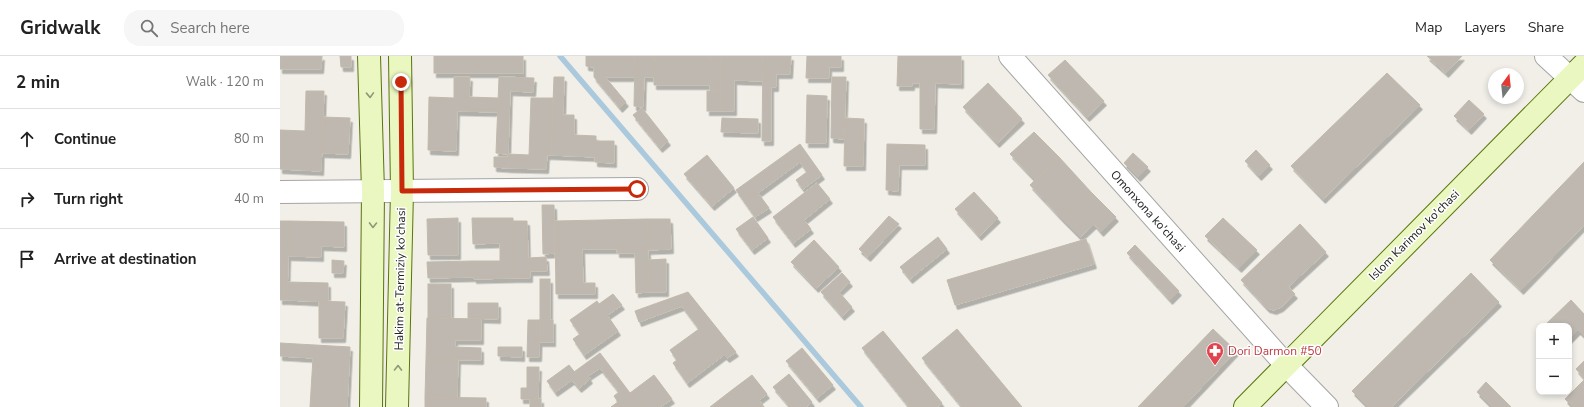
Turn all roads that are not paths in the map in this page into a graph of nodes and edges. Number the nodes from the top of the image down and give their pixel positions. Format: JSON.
{"nodes":[{"id":1,"x":369,"y":56,"type":"edge"},
{"id":2,"x":400,"y":56,"type":"edge"},
{"id":3,"x":1010,"y":56,"type":"edge"},
{"id":4,"x":1546,"y":56,"type":"edge"},
{"id":5,"x":1579,"y":78,"type":"edge"},
{"id":6,"x":637,"y":189,"type":"dead end"},
{"id":7,"x":373,"y":191,"type":"junction"},
{"id":8,"x":402,"y":191,"type":"junction"},
{"id":9,"x":280,"y":192,"type":"edge"},
{"id":10,"x":1286,"y":365,"type":"junction"},
{"id":11,"x":371,"y":407,"type":"edge"},
{"id":12,"x":397,"y":407,"type":"edge"},
{"id":13,"x":1245,"y":407,"type":"edge"},
{"id":14,"x":1327,"y":407,"type":"edge"}],
"edges":[{"from":1,"to":7,"type":"main road","one_way":true},
{"from":2,"to":8,"type":"main road","name":"Hakim at-Termiziy ko'chasi"},
{"from":3,"to":10,"type":"street","name":"Omonxona ko'chasi"},
{"from":4,"to":5,"type":"street"},
{"from":5,"to":10,"type":"main road","name":"Islom Karimov ko'chasi"},
{"from":6,"to":8,"type":"street"},
{"from":7,"to":8,"type":"street"},
{"from":7,"to":9,"type":"street"},
{"from":7,"to":11,"type":"main road","one_way":true},
{"from":12,"to":8,"type":"main road","name":"Hakim at-Termiziy ko'chasi","one_way":true},
{"from":10,"to":13,"type":"main road","name":"Islom Karimov ko'chasi"},
{"from":10,"to":14,"type":"street","name":"Omonxona ko'chasi"}]}
